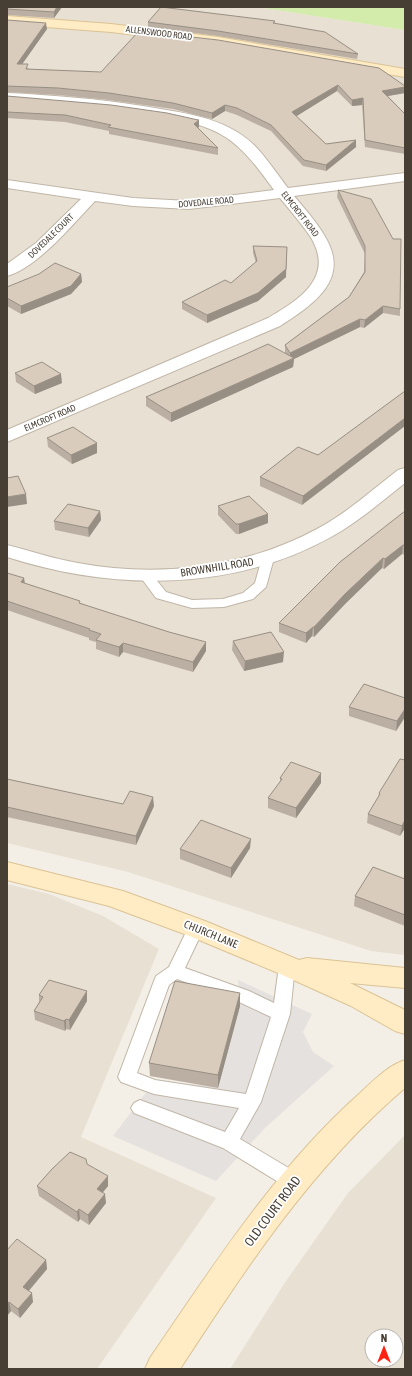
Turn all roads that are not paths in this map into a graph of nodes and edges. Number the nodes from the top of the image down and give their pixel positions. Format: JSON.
{"nodes":[{"id":1,"x":7,"y":20,"type":"edge"},
{"id":2,"x":405,"y":72,"type":"edge"},
{"id":3,"x":7,"y":97,"type":"edge"},
{"id":4,"x":405,"y":177,"type":"edge"},
{"id":5,"x":7,"y":184,"type":"edge"},
{"id":6,"x":283,"y":193,"type":"junction"},
{"id":7,"x":92,"y":196,"type":"junction"},
{"id":8,"x":7,"y":271,"type":"edge"},
{"id":9,"x":7,"y":437,"type":"edge"},
{"id":10,"x":405,"y":474,"type":"edge"},
{"id":11,"x":7,"y":551,"type":"edge"},
{"id":12,"x":268,"y":558,"type":"junction"},
{"id":13,"x":145,"y":576,"type":"junction"},
{"id":14,"x":7,"y":871,"type":"edge"},
{"id":15,"x":196,"y":928,"type":"junction"},
{"id":16,"x":287,"y":966,"type":"junction"},
{"id":17,"x":175,"y":971,"type":"junction"},
{"id":18,"x":405,"y":978,"type":"edge"},
{"id":19,"x":281,"y":1014,"type":"junction"},
{"id":20,"x":405,"y":1023,"type":"edge"},
{"id":21,"x":405,"y":1071,"type":"edge"},
{"id":22,"x":252,"y":1102,"type":"junction"},
{"id":23,"x":140,"y":1108,"type":"dead end"},
{"id":24,"x":229,"y":1142,"type":"junction"},
{"id":25,"x":295,"y":1182,"type":"junction"},
{"id":26,"x":161,"y":1369,"type":"edge"}],
"edges":[{"from":1,"to":2,"type":"street","name":"ALLENSWOOD ROAD"},
{"from":3,"to":6,"type":"street","name":"ELMCROFT ROAD"},
{"from":4,"to":6,"type":"street","name":"DOVEDALE ROAD"},
{"from":5,"to":7,"type":"street","name":"DOVEDALE ROAD"},
{"from":6,"to":7,"type":"street","name":"DOVEDALE ROAD"},
{"from":6,"to":9,"type":"street","name":"ELMCROFT ROAD"},
{"from":7,"to":8,"type":"street","name":"DOVEDALE COURT"},
{"from":10,"to":12,"type":"street","name":"BROWNHILL ROAD"},
{"from":11,"to":13,"type":"street","name":"BROWNHILL ROAD"},
{"from":12,"to":13,"type":"street","name":"BROWNHILL ROAD"},
{"from":12,"to":13,"type":"lane"},
{"from":14,"to":15,"type":"street","name":"CHURCH LANE"},
{"from":15,"to":16,"type":"street","name":"CHURCH LANE"},
{"from":15,"to":17,"type":"lane"},
{"from":16,"to":18,"type":"street"},
{"from":16,"to":19,"type":"lane"},
{"from":16,"to":20,"type":"street","name":"CHURCH LANE"},
{"from":17,"to":19,"type":"lane"},
{"from":17,"to":22,"type":"lane"},
{"from":19,"to":22,"type":"lane"},
{"from":21,"to":25,"type":"street","name":"OLD COURT ROAD"},
{"from":22,"to":24,"type":"lane"},
{"from":23,"to":24,"type":"lane"},
{"from":24,"to":25,"type":"lane"},
{"from":25,"to":26,"type":"street","name":"OLD COURT ROAD"}]}
